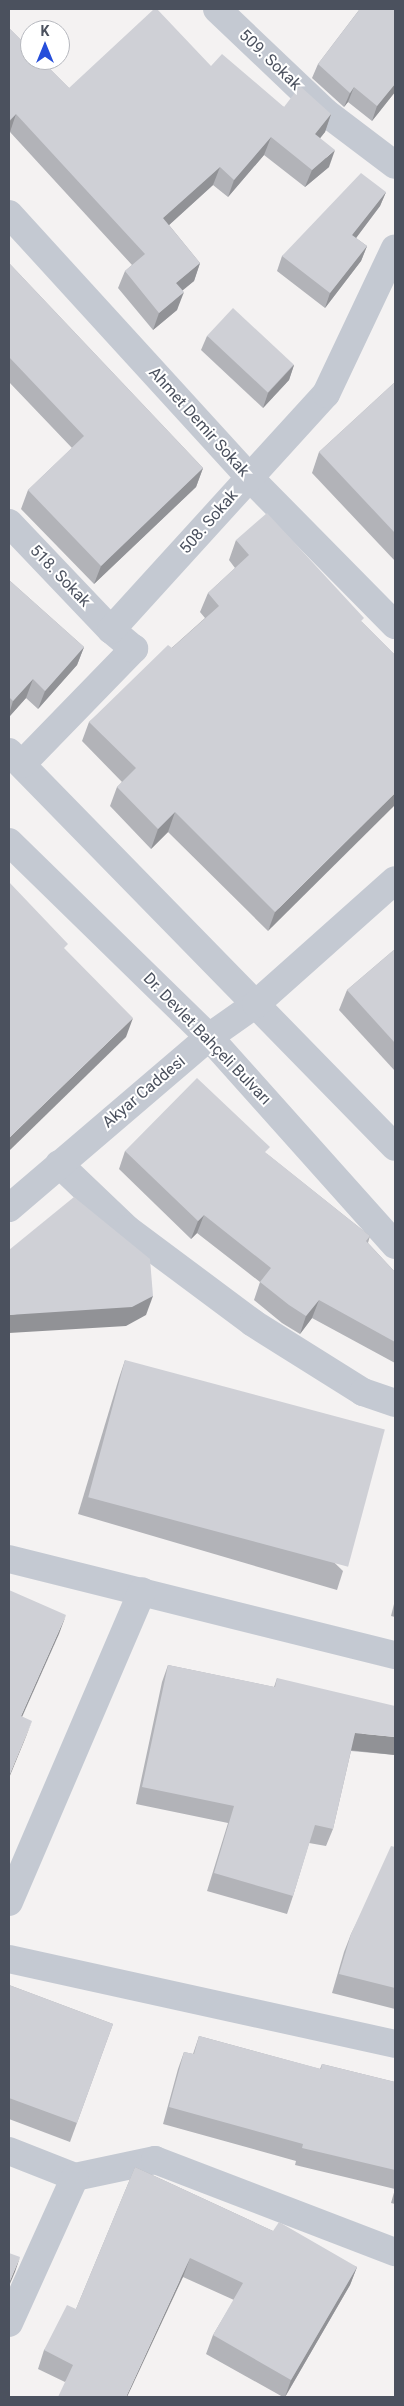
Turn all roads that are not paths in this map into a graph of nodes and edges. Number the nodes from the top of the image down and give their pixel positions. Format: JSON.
{"nodes":[{"id":1,"x":217,"y":9,"type":"edge"},
{"id":2,"x":395,"y":165,"type":"edge"},
{"id":3,"x":9,"y":214,"type":"edge"},
{"id":4,"x":395,"y":248,"type":"edge"},
{"id":5,"x":249,"y":477,"type":"junction"},
{"id":6,"x":9,"y":523,"type":"edge"},
{"id":7,"x":395,"y":626,"type":"edge"},
{"id":8,"x":111,"y":630,"type":"junction"},
{"id":9,"x":15,"y":758,"type":"edge"},
{"id":10,"x":9,"y":842,"type":"edge"},
{"id":11,"x":395,"y":880,"type":"edge"},
{"id":12,"x":256,"y":1004,"type":"junction"},
{"id":13,"x":209,"y":1037,"type":"junction"},
{"id":14,"x":395,"y":1147,"type":"edge"},
{"id":15,"x":59,"y":1164,"type":"junction"},
{"id":16,"x":9,"y":1208,"type":"edge"},
{"id":17,"x":395,"y":1245,"type":"edge"},
{"id":18,"x":395,"y":1403,"type":"edge"},
{"id":19,"x":9,"y":1559,"type":"edge"},
{"id":20,"x":142,"y":1591,"type":"junction"},
{"id":21,"x":395,"y":1655,"type":"edge"},
{"id":22,"x":9,"y":1902,"type":"edge"},
{"id":23,"x":9,"y":1959,"type":"edge"},
{"id":24,"x":395,"y":2044,"type":"edge"},
{"id":25,"x":9,"y":2151,"type":"edge"},
{"id":26,"x":75,"y":2178,"type":"junction"},
{"id":27,"x":395,"y":2252,"type":"edge"},
{"id":28,"x":9,"y":2323,"type":"edge"}],
"edges":[{"from":1,"to":2,"type":"street","name":"509. Sokak"},
{"from":3,"to":5,"type":"street","name":"Ahmet Demir Sokak"},
{"from":4,"to":5,"type":"street","name":"508. Sokak"},
{"from":5,"to":7,"type":"street","name":"Ahmet Demir Sokak"},
{"from":5,"to":8,"type":"street","name":"508. Sokak"},
{"from":6,"to":8,"type":"street","name":"518. Sokak"},
{"from":8,"to":9,"type":"street"},
{"from":9,"to":12,"type":"street"},
{"from":10,"to":13,"type":"street","name":"Dr. Devlet Bahçeli Bulvarı"},
{"from":11,"to":12,"type":"street","name":"Akyar Caddesi"},
{"from":12,"to":13,"type":"street","name":"Akyar Caddesi"},
{"from":12,"to":14,"type":"street"},
{"from":13,"to":15,"type":"street","name":"Akyar Caddesi"},
{"from":13,"to":17,"type":"street","name":"Dr. Devlet Bahçeli Bulvarı"},
{"from":15,"to":16,"type":"street","name":"Akyar Caddesi"},
{"from":15,"to":18,"type":"street"},
{"from":19,"to":20,"type":"street"},
{"from":20,"to":21,"type":"street"},
{"from":20,"to":22,"type":"street"},
{"from":23,"to":24,"type":"street"},
{"from":25,"to":26,"type":"street"},
{"from":26,"to":27,"type":"street"},
{"from":26,"to":28,"type":"street"}]}
